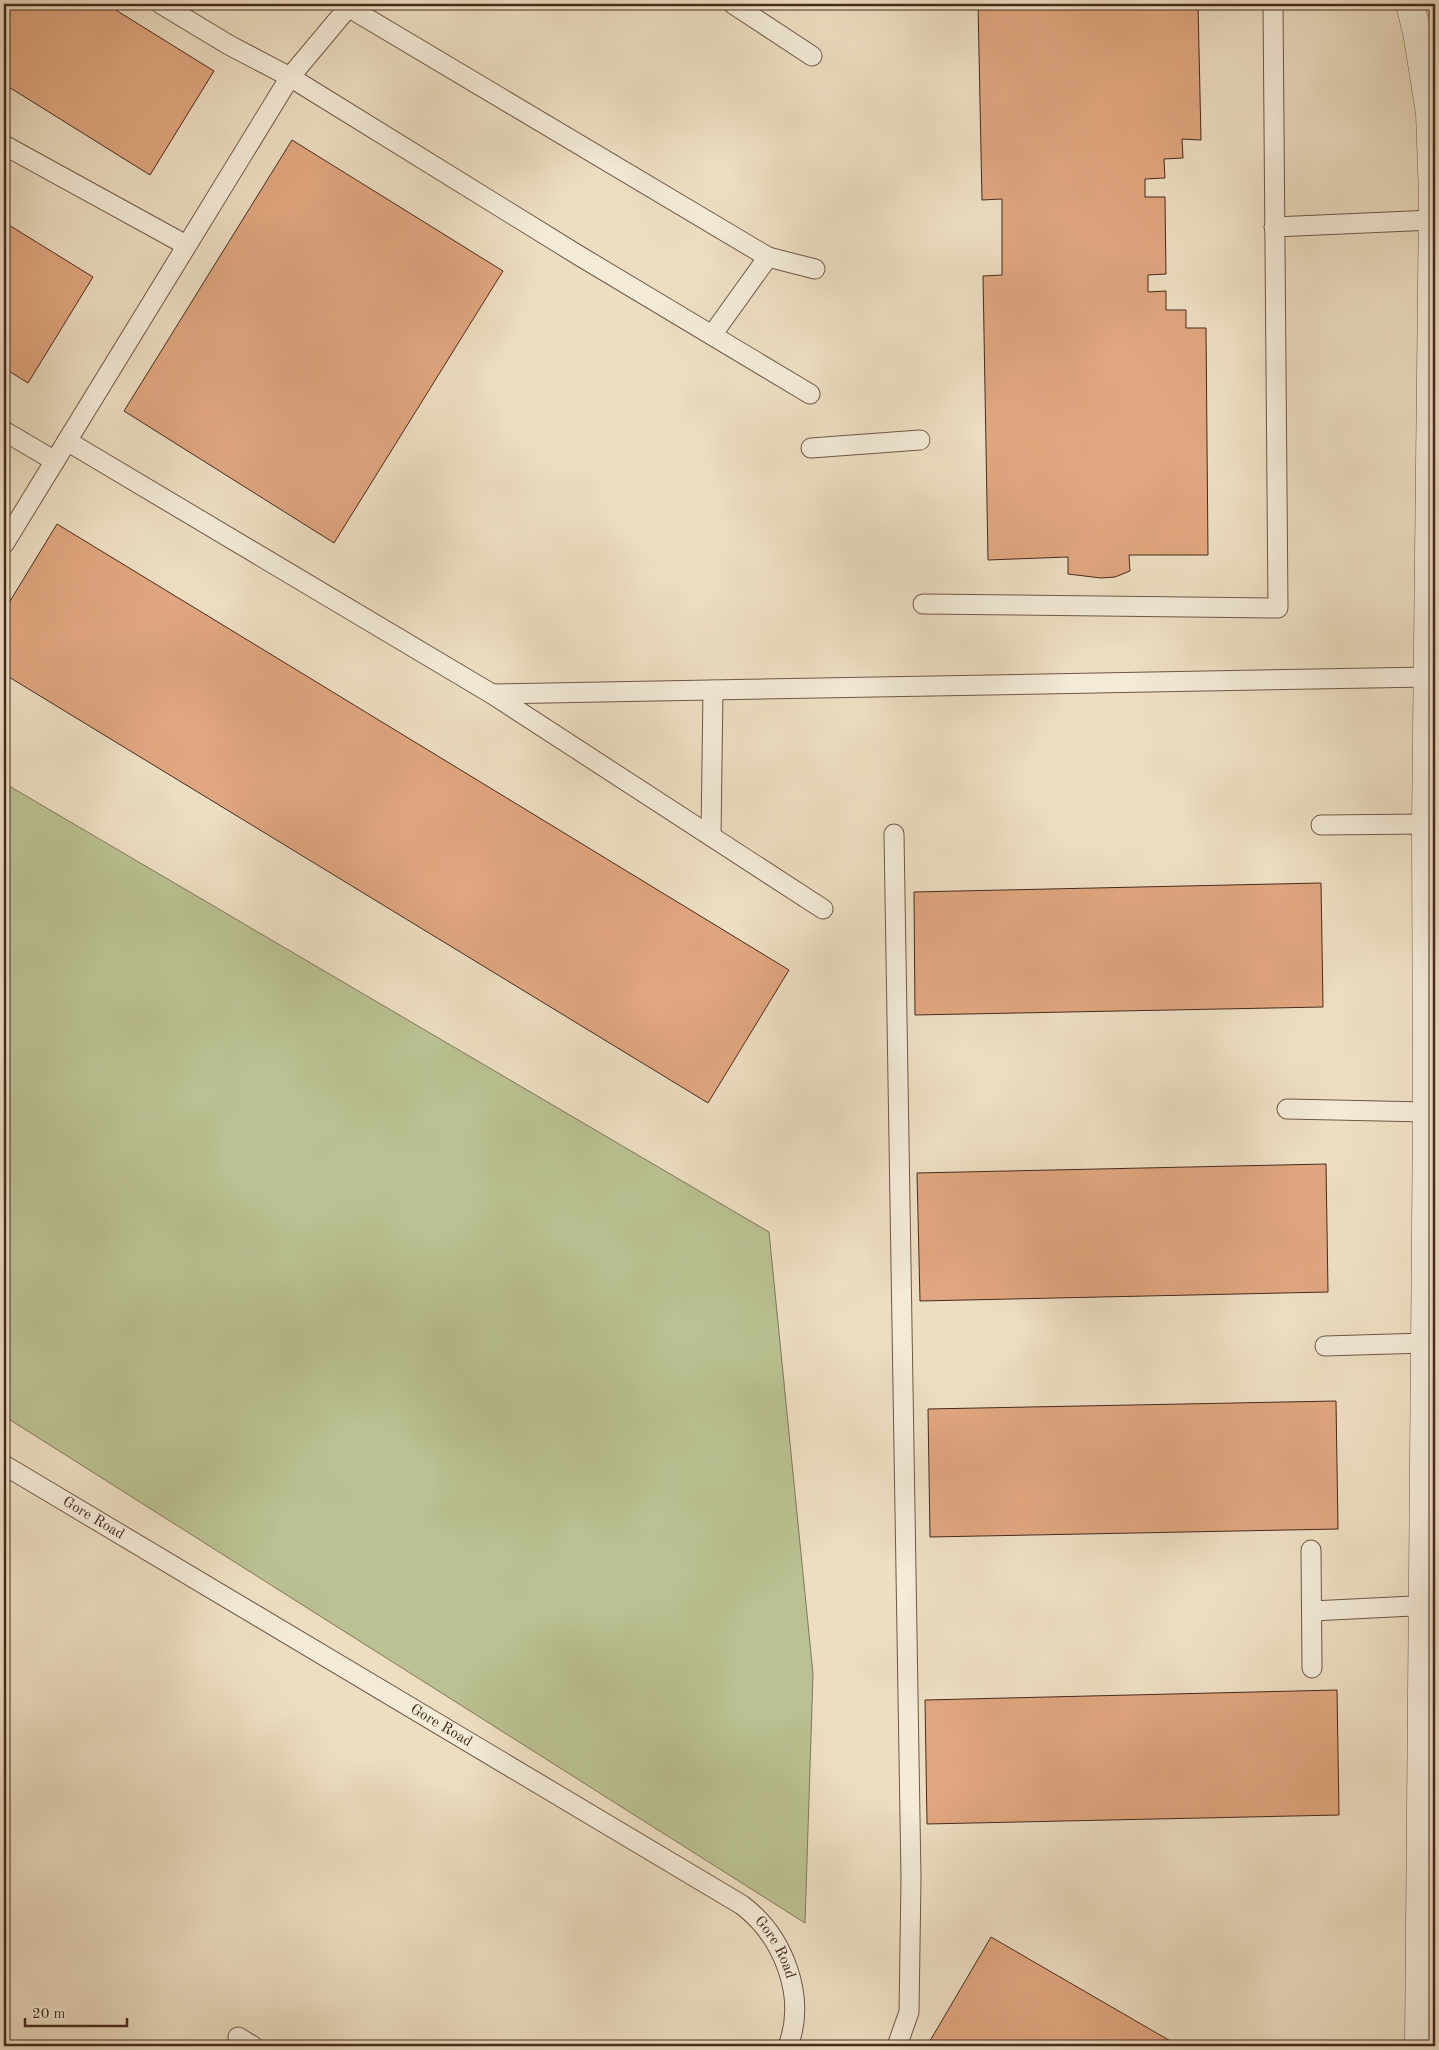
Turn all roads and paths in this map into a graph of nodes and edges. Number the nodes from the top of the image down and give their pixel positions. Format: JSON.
{"nodes":[{"id":1,"x":161,"y":4,"type":"edge"},
{"id":2,"x":733,"y":4,"type":"edge"},
{"id":3,"x":1273,"y":4,"type":"edge"},
{"id":4,"x":1410,"y":4,"type":"edge"},
{"id":5,"x":348,"y":5,"type":"edge"},
{"id":6,"x":812,"y":56,"type":"dead end"},
{"id":7,"x":290,"y":77,"type":"junction"},
{"id":8,"x":4,"y":145,"type":"edge"},
{"id":9,"x":1433,"y":220,"type":"junction"},
{"id":10,"x":1274,"y":227,"type":"junction"},
{"id":11,"x":186,"y":245,"type":"junction"},
{"id":12,"x":768,"y":257,"type":"junction"},
{"id":13,"x":816,"y":269,"type":"dead end"},
{"id":14,"x":712,"y":335,"type":"junction"},
{"id":15,"x":810,"y":394,"type":"dead end"},
{"id":16,"x":1433,"y":394,"type":"edge"},
{"id":17,"x":4,"y":431,"type":"edge"},
{"id":18,"x":920,"y":440,"type":"dead end"},
{"id":19,"x":67,"y":441,"type":"junction"},
{"id":20,"x":811,"y":448,"type":"dead end"},
{"id":21,"x":55,"y":460,"type":"junction"},
{"id":22,"x":1432,"y":509,"type":"edge"},
{"id":23,"x":4,"y":544,"type":"edge"},
{"id":24,"x":923,"y":604,"type":"dead end"},
{"id":25,"x":1428,"y":677,"type":"junction"},
{"id":26,"x":713,"y":690,"type":"junction"},
{"id":27,"x":492,"y":694,"type":"junction"},
{"id":28,"x":1431,"y":735,"type":"edge"},
{"id":29,"x":1426,"y":824,"type":"junction"},
{"id":30,"x":1321,"y":826,"type":"dead end"},
{"id":31,"x":894,"y":834,"type":"dead end"},
{"id":32,"x":711,"y":836,"type":"junction"},
{"id":33,"x":823,"y":909,"type":"dead end"},
{"id":34,"x":1431,"y":1051,"type":"edge"},
{"id":35,"x":1287,"y":1109,"type":"dead end"},
{"id":36,"x":1427,"y":1112,"type":"junction"},
{"id":37,"x":1425,"y":1344,"type":"junction"},
{"id":38,"x":1325,"y":1346,"type":"dead end"},
{"id":39,"x":1430,"y":1382,"type":"edge"},
{"id":40,"x":4,"y":1465,"type":"edge"},
{"id":41,"x":1311,"y":1550,"type":"dead end"},
{"id":42,"x":1429,"y":1605,"type":"edge"},
{"id":43,"x":1312,"y":1610,"type":"junction"},
{"id":44,"x":1312,"y":1668,"type":"dead end"},
{"id":45,"x":1429,"y":1724,"type":"edge"},
{"id":46,"x":1428,"y":1947,"type":"edge"},
{"id":47,"x":788,"y":2046,"type":"edge"},
{"id":48,"x":897,"y":2046,"type":"edge"},
{"id":49,"x":1420,"y":2046,"type":"edge"}],
"edges":[{"from":1,"to":7,"type":"lane"},
{"from":2,"to":6,"type":"lane"},
{"from":3,"to":10,"type":"lane"},
{"from":4,"to":9,"type":"street"},
{"from":5,"to":7,"type":"lane"},
{"from":5,"to":12,"type":"lane"},
{"from":7,"to":11,"type":"lane"},
{"from":7,"to":14,"type":"lane"},
{"from":8,"to":11,"type":"lane"},
{"from":9,"to":10,"type":"lane"},
{"from":9,"to":16,"type":"street"},
{"from":10,"to":24,"type":"lane"},
{"from":11,"to":19,"type":"lane"},
{"from":12,"to":13,"type":"lane"},
{"from":12,"to":14,"type":"lane"},
{"from":14,"to":15,"type":"lane"},
{"from":16,"to":22,"type":"street"},
{"from":17,"to":21,"type":"lane"},
{"from":18,"to":20,"type":"lane"},
{"from":19,"to":21,"type":"lane"},
{"from":19,"to":27,"type":"lane"},
{"from":21,"to":23,"type":"lane"},
{"from":22,"to":25,"type":"street"},
{"from":25,"to":26,"type":"lane"},
{"from":25,"to":28,"type":"street"},
{"from":26,"to":27,"type":"lane"},
{"from":26,"to":32,"type":"lane"},
{"from":27,"to":32,"type":"lane"},
{"from":28,"to":29,"type":"street"},
{"from":29,"to":30,"type":"lane"},
{"from":29,"to":34,"type":"street"},
{"from":31,"to":48,"type":"lane"},
{"from":32,"to":33,"type":"lane"},
{"from":34,"to":36,"type":"street"},
{"from":35,"to":36,"type":"lane"},
{"from":36,"to":37,"type":"street"},
{"from":37,"to":38,"type":"lane"},
{"from":37,"to":39,"type":"street"},
{"from":39,"to":42,"type":"street"},
{"from":40,"to":47,"type":"lane","name":"Gore Road"},
{"from":41,"to":43,"type":"lane"},
{"from":42,"to":43,"type":"lane"},
{"from":42,"to":45,"type":"street"},
{"from":43,"to":44,"type":"lane"},
{"from":45,"to":46,"type":"street"},
{"from":46,"to":49,"type":"street"}]}
